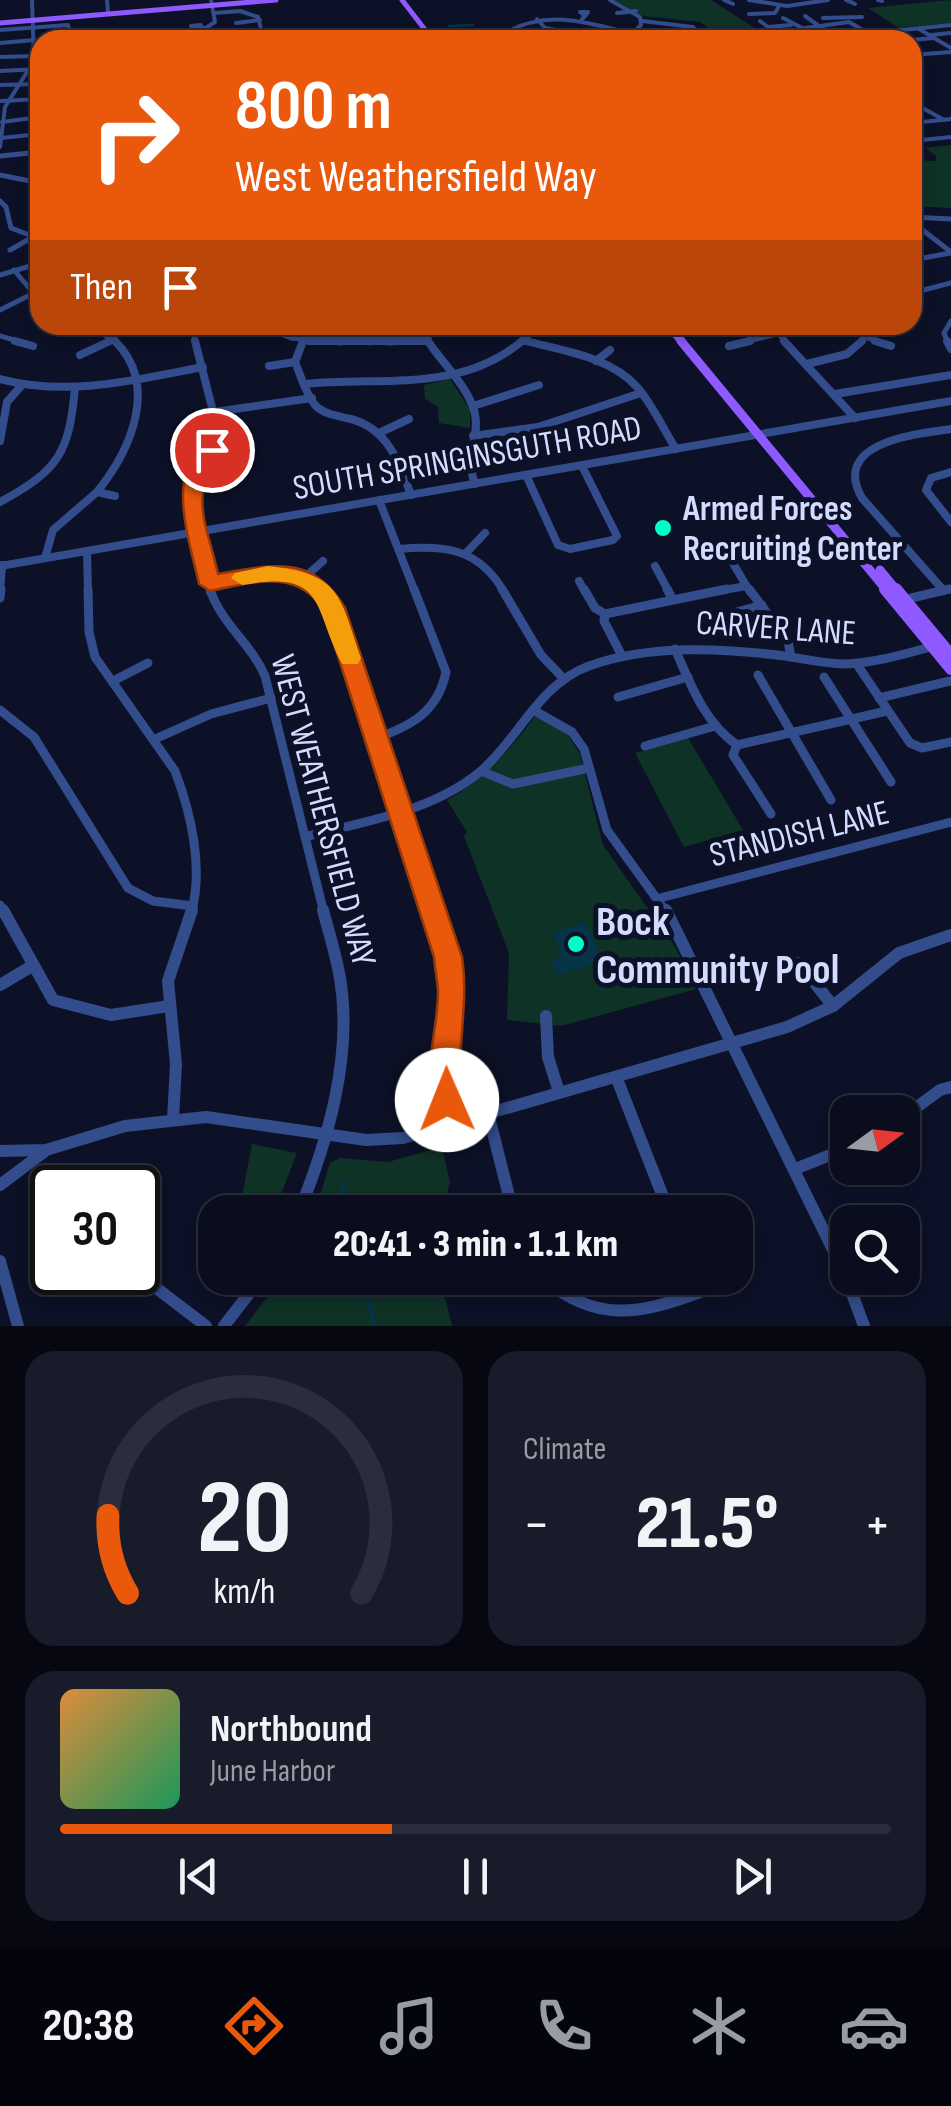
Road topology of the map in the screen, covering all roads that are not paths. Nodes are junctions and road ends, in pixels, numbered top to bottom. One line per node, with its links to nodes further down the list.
1 (32, 0): 30 (street)
2 (107, 0): 20 (street)
3 (255, 0): 15 (main road)
4 (276, 0): 15 (main road)
5 (399, 0): 47 (main road)
6 (610, 0): 28 (street)
7 (724, 0): 13 (street)
8 (749, 0): 17 (street)
9 (787, 0): 18 (street)
10 (846, 0): 14 (street)
11 (819, 2): 12 (street); 18 (street)
12 (828, 3)
13 (733, 4)
14 (855, 4)
15 (212, 5): 16 (main road); 25 (street); 42 (street)
16 (161, 6): 20 (main road); 30 (main road)
17 (780, 6): 18 (street); 21 (street)
18 (795, 6)
19 (852, 11): 27 (street)
20 (108, 12): 30 (main road)
21 (749, 14)
22 (806, 16): 34 (street)
23 (783, 18): 36 (street)
24 (823, 18): 27 (street)
25 (260, 20): 31 (street); 46 (street)
26 (537, 20): 39 (street); 48 (street); 49 (street)
27 (849, 20): 32 (street); 54 (street)
28 (642, 21): 50 (street); 51 (street)
29 (760, 21): 36 (street)
30 (31, 22): 33 (main road); 44 (street); 45 (street)
31 (246, 22)
32 (834, 23): 34 (street); 43 (street)
33 (0, 25)
34 (818, 25): 40 (street); 53 (street)
35 (951, 25): 41 (street)
36 (794, 26): 40 (street)
37 (882, 27): 54 (street)
38 (200, 28): 42 (street)
39 (545, 28)
40 (805, 28): 52 (street)
41 (918, 28): 55 (street); 56 (street)
42 (209, 29)
43 (843, 29)
44 (32, 30)
45 (69, 30)
46 (260, 30)
47 (424, 30)
48 (515, 30)
49 (620, 30)
50 (636, 30)
51 (692, 30)
52 (808, 30)
53 (825, 30)
54 (863, 30)
55 (902, 30)
56 (921, 30)
57 (922, 31): 59 (street)
58 (950, 33): 59 (street)
59 (930, 37): 60 (street); 63 (street)
60 (922, 38)
61 (30, 40): 62 (street)
62 (0, 43)
63 (951, 50): 64 (street)
64 (941, 54): 65 (street); 68 (street)
65 (922, 55)
66 (30, 56): 67 (street)
67 (0, 58)
68 (951, 60)
69 (922, 61): 70 (street)
70 (928, 64)
71 (30, 70): 72 (street)
72 (0, 71)
73 (30, 71): 74 (street)
74 (20, 84): 75 (street); 76 (street); 77 (street)
75 (30, 84)
76 (0, 85)
77 (8, 100): 78 (street); 79 (street); 82 (street)
78 (30, 100)
79 (0, 101)
80 (922, 106): 83 (street)
81 (30, 117): 82 (street)
82 (2, 118): 87 (street)
83 (947, 119): 84 (street)
84 (922, 123)
85 (30, 135): 87 (street)
86 (951, 137): 88 (street)
87 (1, 138): 89 (street)
88 (922, 140)
89 (0, 147)
90 (30, 153): 91 (street)
91 (0, 156)
92 (0, 175): 93 (street)
93 (30, 180)
94 (0, 201): 98 (street)
95 (922, 218): 96 (street)
96 (951, 219)
97 (922, 230): 101 (street)
98 (30, 236)
99 (30, 241): 100 (street)
100 (10, 250)
101 (951, 253): 102 (street)
102 (922, 258)
103 (30, 266): 104 (street)
104 (14, 270): 105 (street); 109 (street)
105 (0, 275)
106 (951, 283): 107 (street)
107 (940, 285): 108 (street); 110 (street)
108 (922, 290)
109 (30, 291)
110 (951, 294)
111 (30, 295): 112 (street)
112 (0, 310)
113 (951, 321): 134 (street)
114 (109, 335): 125 (street)
115 (194, 335): 141 (street, WEST WEATHERSFIELD WAY)
116 (286, 335): 127 (street)
117 (370, 335): 130 (street)
118 (428, 335): 129 (street)
119 (531, 335): 128 (street)
120 (679, 335): 160 (main road)
121 (775, 335): 132 (street)
122 (780, 335): 139 (street)
123 (871, 335): 126 (street)
124 (0, 336): 131 (street)
125 (115, 338): 136 (street); 145 (street)
126 (868, 338): 133 (street); 139 (street)
127 (304, 339): 130 (street); 137 (street)
128 (524, 340): 138 (street); 143 (street)
129 (428, 341): 130 (street); 143 (street)
130 (370, 344)
131 (33, 346)
132 (728, 346)
133 (891, 346)
134 (951, 349)
135 (610, 350): 138 (street)
136 (80, 355)
137 (295, 362): 140 (street); 146 (street)
138 (596, 362): 150 (street)
139 (807, 364): 151 (street)
140 (270, 366)
141 (204, 367): 145 (street); 155 (street, WEST WEATHERSFIELD WAY)
142 (951, 375): 151 (street)
143 (450, 376): 146 (street); 154 (street)
144 (0, 379): 147 (street)
145 (134, 379): 149 (street); 168 (street)
146 (305, 384): 152 (street)
147 (22, 385): 149 (street); 162 (street)
148 (539, 385): 154 (street)
149 (74, 388): 172 (street)
150 (640, 393): 161 (street); 163 (street)
151 (834, 394): 156 (street)
152 (312, 398): 155 (street); 159 (street)
153 (951, 401): 156 (street, SOUTH SPRINGINSGUTH ROAD)
154 (473, 406): 161 (street)
155 (214, 412): 174 (street, WEST WEATHERSFIELD WAY)
156 (855, 418): 160 (street, SOUTH SPRINGINSGUTH ROAD)
157 (409, 420): 159 (street)
158 (951, 430): 188 (street)
159 (380, 432): 169 (street)
160 (762, 435): 163 (street, SOUTH SPRINGINSGUTH ROAD); 191 (main road)
161 (473, 436): 167 (street)
162 (0, 441)
163 (676, 449): 164 (street, SOUTH SPRINGINSGUTH ROAD)
164 (582, 466): 166 (street, SOUTH SPRINGINSGUTH ROAD); 166 (street)
165 (951, 472): 173 (street)
166 (526, 475): 167 (street, SOUTH SPRINGINSGUTH ROAD)
167 (475, 484): 169 (street, SOUTH SPRINGINSGUTH ROAD)
168 (98, 492): 170 (street); 180 (street)
169 (411, 495): 171 (street, SOUTH SPRINGINSGUTH ROAD)
170 (115, 496)
171 (379, 500): 174 (street, SOUTH SPRINGINSGUTH ROAD); 177 (street)
172 (0, 502)
173 (951, 522)
174 (197, 532): 178 (street, SOUTH SPRINGINSGUTH ROAD); 186 (street, WEST WEATHERSFIELD WAY)
175 (485, 533): 179 (street)
176 (724, 548): 187 (street)
177 (399, 549): 179 (street); 217 (street)
178 (87, 551): 180 (street, SOUTH SPRINGINSGUTH ROAD); 207 (street)
179 (466, 552): 206 (street)
180 (45, 558): 182 (street, SOUTH SPRINGINSGUTH ROAD)
181 (323, 562): 184 (street)
182 (1, 565): 189 (street)
183 (654, 566): 190 (street)
184 (305, 578): 186 (street); 217 (street)
185 (579, 580): 193 (street)
186 (210, 584): 209 (street, WEST WEATHERSFIELD WAY)
187 (746, 586): 190 (street); 192 (street)
188 (948, 590): 191 (street)
189 (0, 598)
190 (672, 598): 193 (street)
191 (900, 601): 195 (main road)
192 (762, 605): 194 (street); 199 (street)
193 (605, 614): 198 (street)
194 (722, 616)
195 (937, 645): 197 (main road); 201 (street, CARVER LANE); 203 (main road)
196 (675, 649): 198 (street, CARVER LANE); 199 (street, CARVER LANE); 204 (street)
197 (951, 655)
198 (622, 656): 206 (street, CARVER LANE)
199 (791, 657): 201 (street, CARVER LANE)
200 (148, 663): 207 (street)
201 (856, 663): 210 (street)
202 (758, 674): 216 (street)
203 (950, 675): 210 (street)
204 (688, 677): 208 (street); 215 (street)
205 (824, 677): 214 (street)
206 (562, 678): 213 (street)
207 (114, 681): 218 (street)
208 (618, 697)
209 (270, 698): 218 (street); 229 (street, WEST WEATHERSFIELD WAY)
210 (879, 698): 212 (street)
211 (0, 710): 232 (street)
212 (887, 710): 214 (street); 219 (street)
213 (535, 711): 222 (street); 223 (street)
214 (851, 720): 216 (street); 224 (street)
215 (715, 726): 220 (street); 221 (street)
216 (790, 734): 220 (street); 225 (street)
217 (376, 738): 226 (street)
218 (155, 739): 232 (street)
219 (951, 742)
220 (737, 745): 227 (street)
221 (644, 746)
222 (590, 768): 223 (street); 230 (street)
223 (482, 771): 226 (street)
224 (891, 782)
225 (832, 800)
226 (400, 810): 229 (street); 247 (street)
227 (771, 814)
228 (951, 822): 230 (street, STANDISH LANE)
229 (305, 836): 248 (street, WEST WEATHERSFIELD WAY)
230 (660, 898): 240 (street)
231 (0, 905): 235 (street)
232 (192, 906): 237 (street)
233 (951, 935): 238 (street)
234 (799, 963): 238 (street)
235 (32, 966): 236 (street); 237 (street)
236 (0, 985)
237 (169, 1006): 246 (street)
238 (833, 1006): 240 (street)
239 (546, 1016): 243 (street)
240 (735, 1044): 241 (street); 252 (street)
241 (617, 1079): 243 (street); 256 (street)
242 (951, 1087): 244 (street)
243 (559, 1092): 245 (street)
244 (920, 1105)
245 (488, 1113): 247 (street); 255 (street)
246 (173, 1119): 248 (street); 249 (street)
247 (452, 1123): 248 (street)
248 (324, 1134): 254 (street, WEST WEATHERSFIELD WAY)
249 (46, 1150): 250 (street); 253 (street)
250 (0, 1151)
251 (830, 1155): 252 (street)
252 (795, 1169): 265 (street)
253 (0, 1185)
254 (304, 1195)
255 (510, 1195)
256 (662, 1195)
257 (0, 1261): 262 (street)
258 (160, 1291): 263 (street)
259 (248, 1295): 264 (street)
260 (563, 1295): 261 (street)
261 (692, 1295)
262 (18, 1326)
263 (206, 1326)
264 (224, 1326)
265 (864, 1326)

